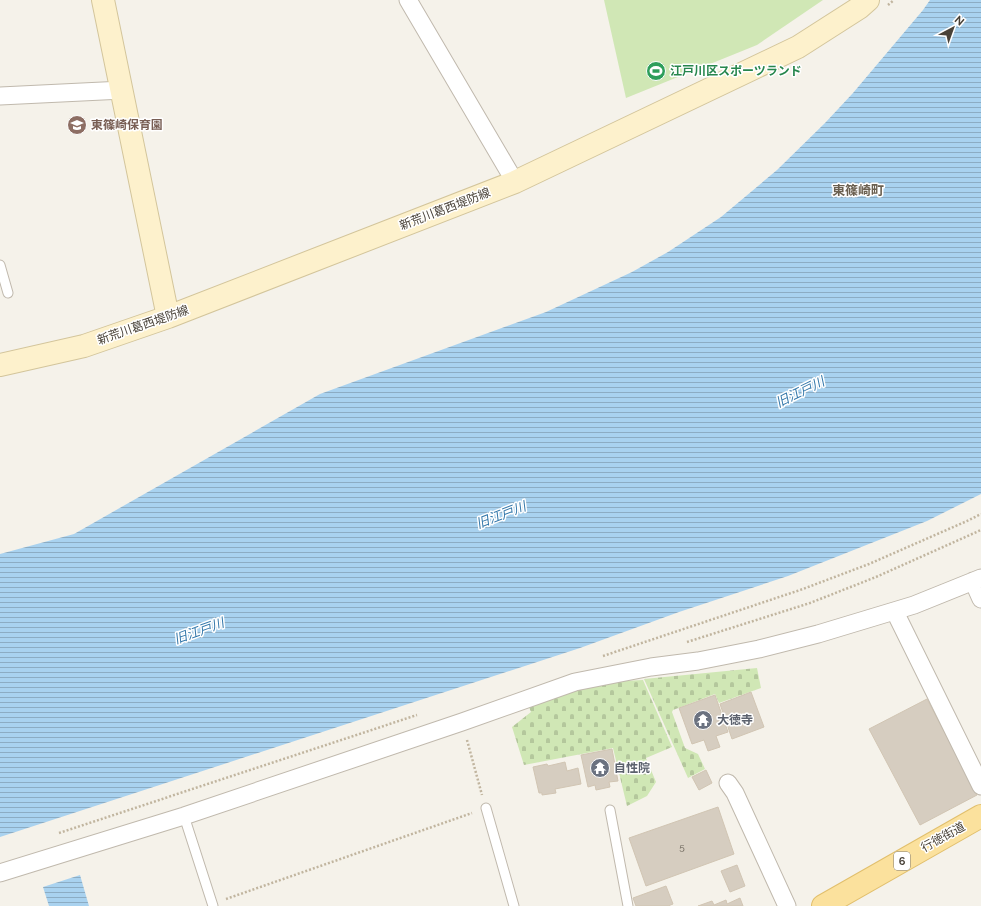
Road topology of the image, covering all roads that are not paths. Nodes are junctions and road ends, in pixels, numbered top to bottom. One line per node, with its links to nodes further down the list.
1 (103, 0): 4 (main road)
2 (408, 0): 6 (street)
3 (868, 0): 6 (main road, 新荒川葛西堤防線)
4 (123, 90): 5 (street); 9 (main road)
5 (0, 96)
6 (514, 182): 9 (main road, 新荒川葛西堤防線)
7 (0, 265): 8 (lane)
8 (8, 293)
9 (168, 318): 10 (main road, 新荒川葛西堤防線)
10 (0, 365)
11 (977, 580): 12 (street); 13 (street)
12 (981, 599)
13 (895, 612): 15 (street); 18 (street)
14 (728, 783): 24 (street)
15 (981, 786)
16 (486, 808): 22 (lane)
17 (610, 810): 23 (lane)
18 (184, 816): 20 (street); 21 (lane)
19 (981, 816): 25 (main road, 行徳街道 / 6)
20 (0, 873)
21 (213, 905)
22 (514, 906)
23 (628, 906)
24 (787, 906)
25 (823, 906)

